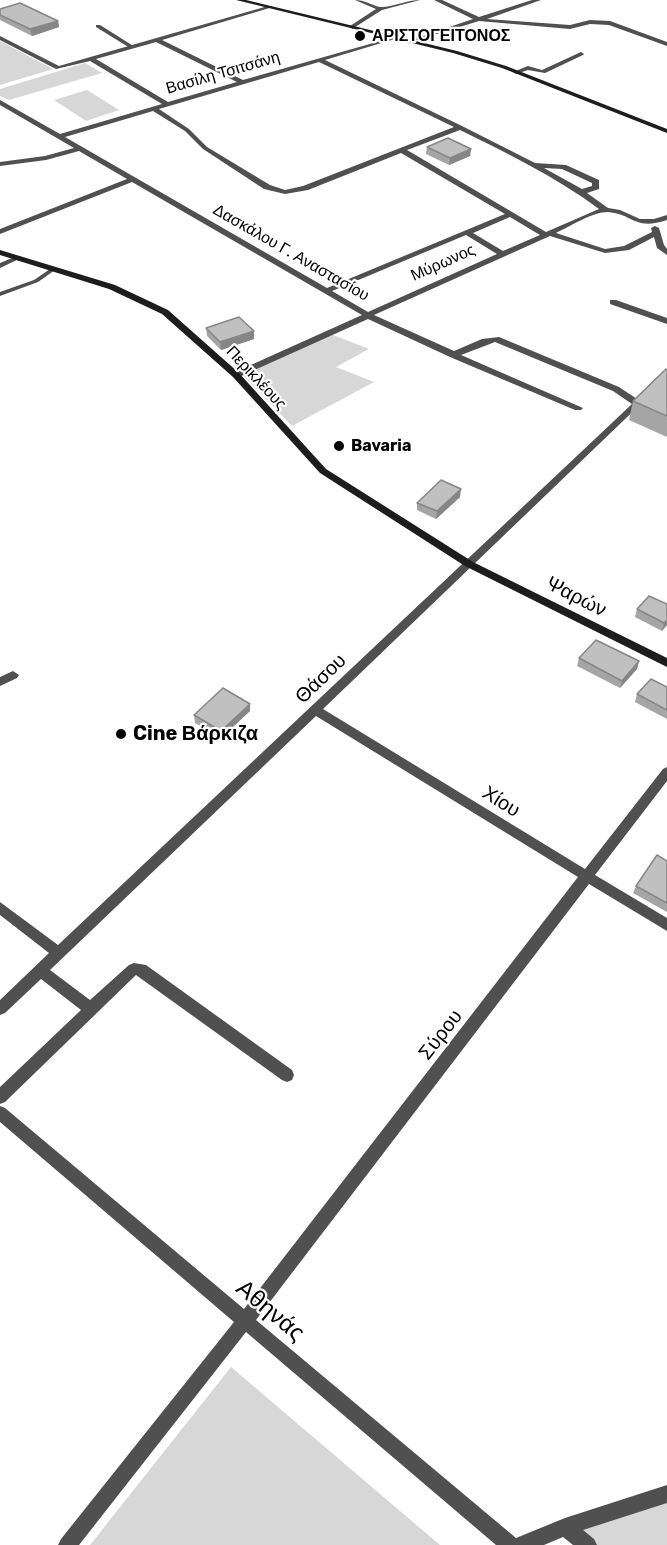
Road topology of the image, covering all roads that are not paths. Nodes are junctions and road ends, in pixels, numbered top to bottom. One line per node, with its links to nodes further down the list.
1 (239, 0): 6 (street)
2 (358, 0): 7 (street)
3 (417, 0): 7 (street)
4 (436, 0): 8 (street)
5 (538, 0): 8 (street)
6 (270, 7): 10 (street); 13 (street)
7 (380, 9): 10 (street)
8 (480, 20): 14 (street); 15 (street)
9 (98, 26): 16 (lane)
10 (352, 27): 11 (street)
11 (396, 37): 14 (street); 19 (street, Βασίλη Τσιτσάνη)
12 (0, 38): 18 (street)
13 (158, 40): 16 (street); 21 (street)
14 (413, 42): 20 (street)
15 (667, 44)
16 (132, 47): 18 (street)
17 (581, 54): 20 (lane)
18 (91, 59): 23 (street)
19 (319, 59): 21 (street, Βασίλη Τσιτσάνη); 25 (street)
20 (516, 72): 26 (street)
21 (242, 82): 23 (street, Βασίλη Τσιτσάνη)
22 (0, 102): 27 (street, Δασκάλου Γ. Αναστασίου)
23 (167, 104): 24 (street, Βασίλη Τσιτσάνη)
24 (153, 108): 27 (street, Βασίλη Τσιτσάνη); 29 (street)
25 (460, 127): 29 (street); 31 (street)
26 (667, 131)
27 (59, 136): 28 (street, Δασκάλου Γ. Αναστασίου)
28 (80, 148): 30 (street); 32 (street, Δασκάλου Γ. Αναστασίου)
29 (403, 151): 35 (street)
30 (0, 165)
31 (535, 165): 33 (street); 33 (street)
32 (132, 179): 38 (street); 48 (street, Δασκάλου Γ. Αναστασίου)
33 (581, 192): 34 (street)
34 (606, 210): 37 (street); 41 (street, Μύρωνος)
35 (511, 214): 39 (street); 41 (street)
36 (667, 217): 37 (street)
37 (653, 223): 40 (street)
38 (0, 232)
39 (466, 232): 44 (street); 48 (street)
40 (656, 233): 41 (street); 43 (street)
41 (548, 234): 44 (street, Μύρωνος)
42 (0, 252): 45 (street, Περικλέους)
43 (667, 253)
44 (502, 254): 51 (street, Μύρωνος)
45 (17, 258): 46 (lane); 47 (street, Περικλέους)
46 (0, 266)
47 (53, 270): 49 (lane); 54 (street, Περικλέους)
48 (326, 291): 51 (street, Δασκάλου Γ. Αναστασίου)
49 (0, 294)
50 (613, 302): 52 (street)
51 (367, 315): 53 (street, Δασκάλου Γ. Αναστασίου); 54 (street, Μύρωνος)
52 (667, 321)
53 (453, 355): 56 (street); 57 (street, Δασκάλου Γ. Αναστασίου)
54 (236, 375): 58 (street, Περικλέους)
55 (652, 389): 56 (street, Θάσου)
56 (637, 403): 58 (street, Θάσου)
57 (578, 408)
58 (469, 564): 59 (street, Ψαρών); 62 (street, Θάσου)
59 (667, 663)
60 (14, 675): 61 (street)
61 (0, 682)
62 (315, 710): 64 (street, Χίου); 67 (street, Θάσου)
63 (667, 772): 64 (street, Σύρου)
64 (586, 877): 66 (street, Χίου); 74 (street, Σύρου)
65 (0, 908): 67 (street)
66 (667, 925)
67 (59, 953): 68 (street, Θάσου)
68 (40, 971): 69 (street, Θάσου); 70 (street)
69 (0, 1009)
70 (91, 1009): 71 (street); 72 (street)
71 (287, 1075)
72 (0, 1097)
73 (0, 1113): 74 (street, Αθηνάς)
74 (245, 1321): 77 (street, Σύρου); 78 (street, Αθηνάς)
75 (667, 1494): 76 (street)
76 (565, 1527): 79 (street); 80 (street)
77 (67, 1545)
78 (510, 1545)
79 (522, 1545)
80 (588, 1545)

